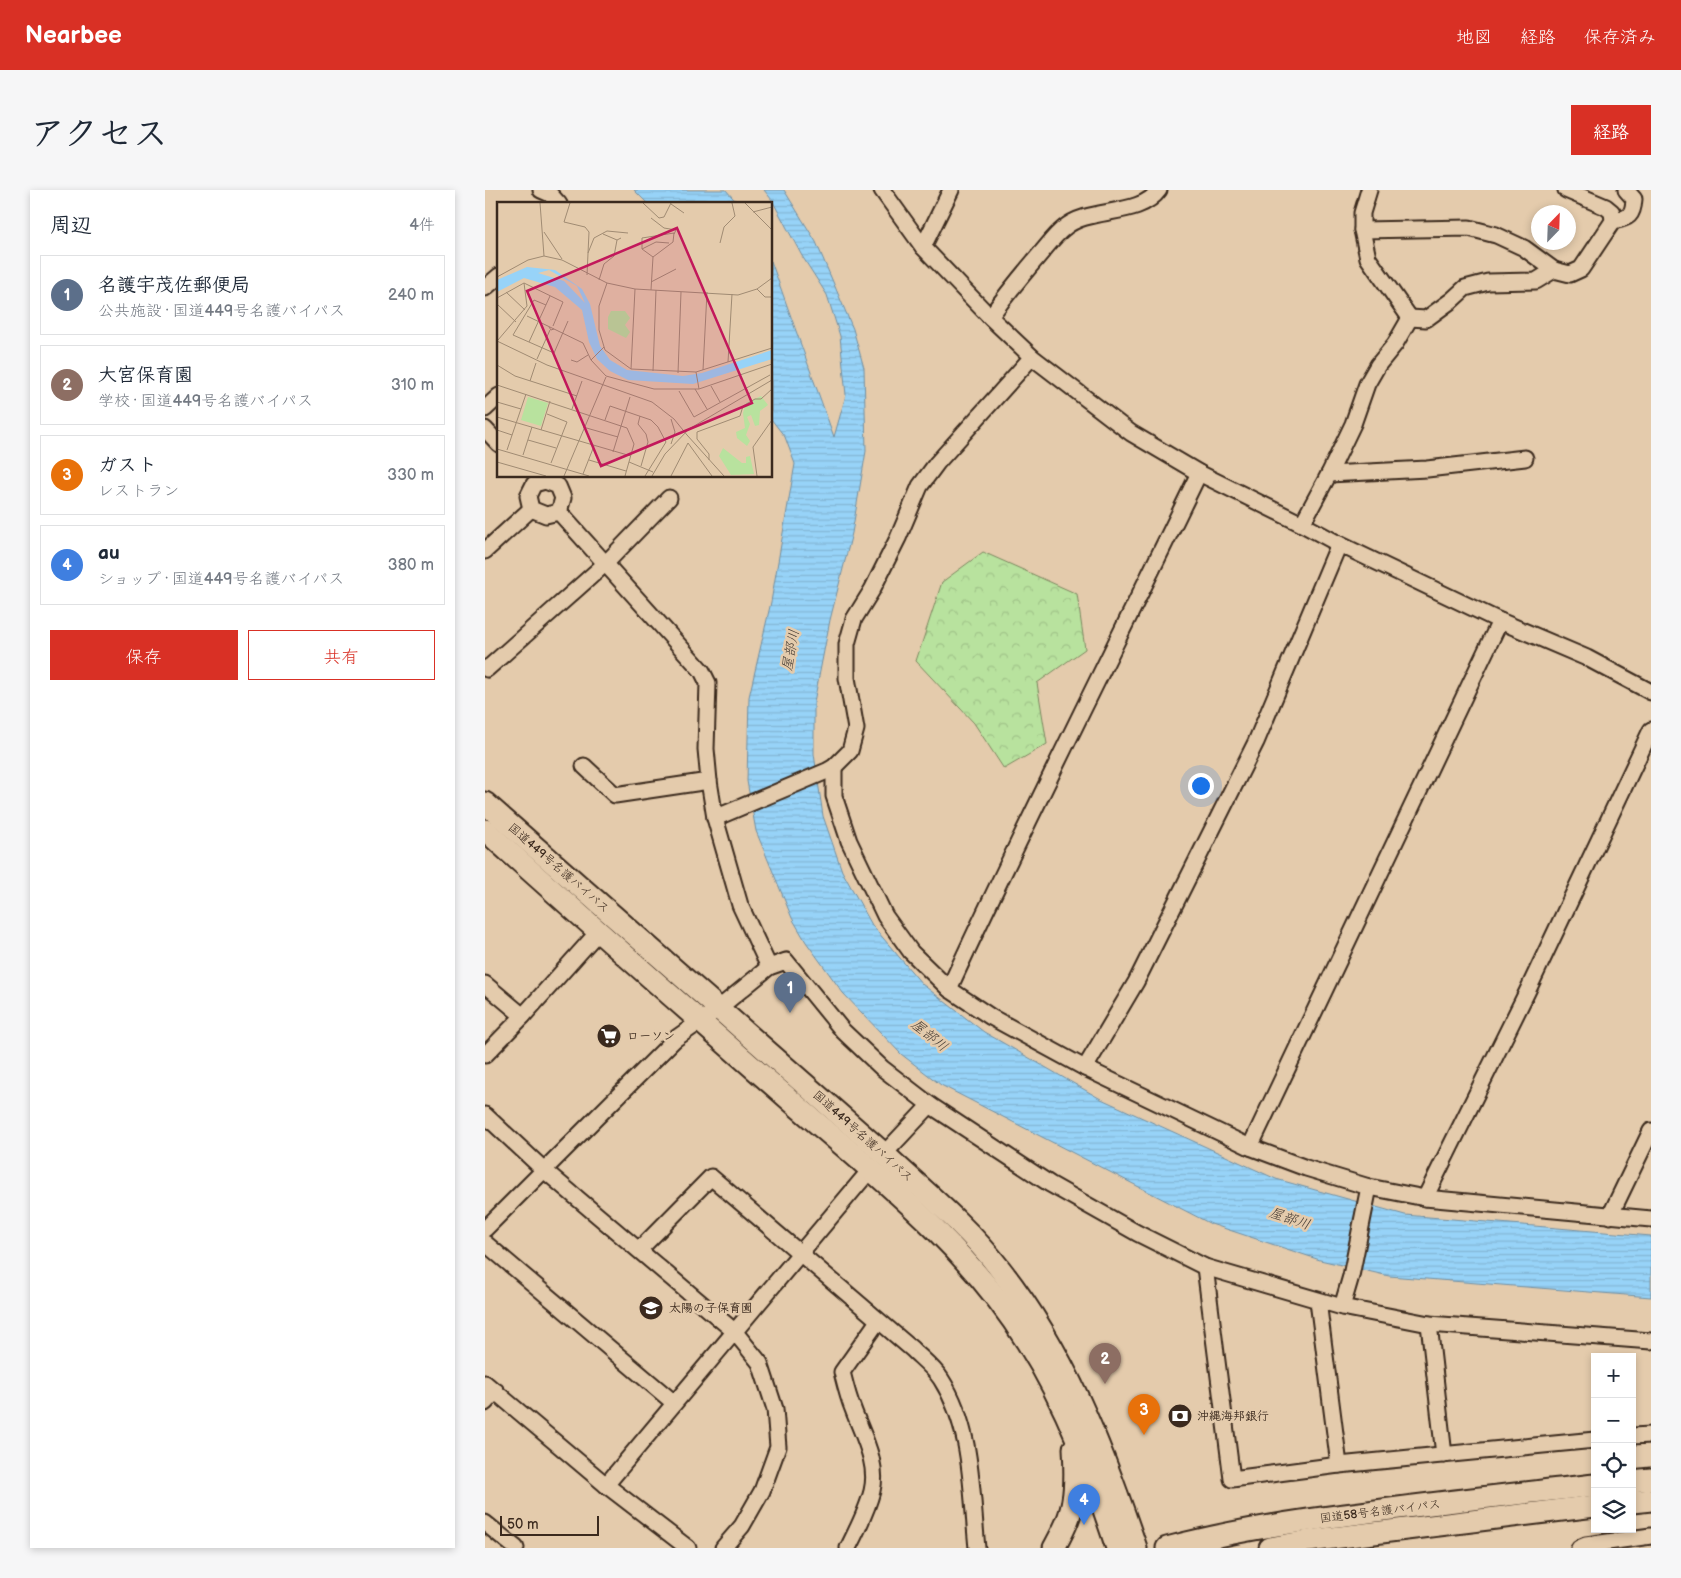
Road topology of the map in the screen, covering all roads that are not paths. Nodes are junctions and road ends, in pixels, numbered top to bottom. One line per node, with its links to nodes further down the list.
1 (541, 190): 8 (street)
2 (882, 190): 11 (street)
3 (951, 190): 11 (street)
4 (1159, 190): 15 (street)
5 (1369, 190): 10 (street)
6 (1566, 190): 9 (street)
7 (1626, 190): 9 (street)
8 (557, 202)
9 (1613, 221): 12 (street)
10 (1362, 230): 12 (street); 16 (street)
11 (923, 247): 15 (street)
12 (1554, 270): 16 (street)
13 (497, 278): 14 (street)
14 (485, 288)
15 (990, 316): 17 (street)
16 (1410, 318): 24 (street)
17 (1032, 356): 23 (street); 39 (street)
18 (497, 398): 19 (street)
19 (485, 409)
20 (485, 429): 21 (street)
21 (497, 442)
22 (1525, 458): 24 (street)
23 (1199, 473): 30 (street); 47 (street)
24 (1329, 474): 30 (street)
25 (530, 480): 26 (street); 28 (street)
26 (563, 481): 29 (street)
27 (669, 498): 33 (street)
28 (531, 509): 29 (street); 32 (street)
29 (559, 512): 33 (street)
30 (1302, 524): 31 (street)
31 (1339, 544): 34 (street); 52 (street)
32 (485, 551)
33 (606, 563): 35 (street); 40 (street)
34 (1499, 621): 36 (street); 56 (street)
35 (485, 668)
36 (1651, 692)
37 (1651, 730): 60 (street)
38 (584, 766): 40 (street)
39 (830, 769): 42 (street); 47 (street)
40 (709, 781): 42 (street)
41 (485, 803): 48 (highway, 国道449号名護バイパス)
42 (715, 818): 45 (street)
43 (485, 830): 44 (highway, 国道449号名護バイパス)
44 (598, 932): 49 (street); 50 (highway, 国道449号名護バイパス)
45 (769, 967): 48 (street); 53 (street)
46 (485, 984): 49 (street)
47 (949, 989): 52 (street)
48 (719, 1008): 50 (street); 57 (highway, 国道449号名護バイパス)
49 (523, 1016): 51 (street)
50 (699, 1022): 57 (highway, 国道449号名護バイパス); 58 (street)
51 (485, 1055)
52 (1085, 1068): 56 (street)
53 (930, 1105): 57 (street); 67 (street)
54 (485, 1115): 58 (street)
55 (1651, 1131): 61 (street)
56 (1250, 1147): 59 (street)
57 (877, 1162): 66 (street); 77 (highway, 国道449号名護バイパス); 100 (highway, 国道449号名護バイパス)
58 (544, 1170): 63 (street); 65 (street)
59 (1369, 1192): 60 (street); 69 (street)
60 (1425, 1198): 61 (street)
61 (1610, 1216): 62 (street)
62 (1651, 1219)
63 (485, 1229)
64 (485, 1242): 75 (street)
65 (639, 1250): 66 (street); 72 (street)
66 (800, 1253): 70 (street); 72 (street)
67 (1205, 1267): 68 (street); 82 (street)
68 (1318, 1301): 69 (street); 82 (street)
69 (1342, 1308): 71 (street)
70 (878, 1320): 96 (street); 97 (street)
71 (1429, 1324): 73 (street); 81 (street)
72 (734, 1330): 75 (street); 95 (street)
73 (1651, 1341)
74 (490, 1387): 76 (street); 85 (street)
75 (673, 1402): 85 (street)
76 (485, 1403)
77 (1072, 1430): 98 (highway); 99 (highway, 国道449号名護バイパス)
78 (1651, 1435): 79 (street)
79 (1636, 1436)
80 (1591, 1440): 81 (street)
81 (1444, 1455): 82 (street)
82 (1339, 1465)
83 (1651, 1479): 84 (highway)
84 (1636, 1481)
85 (606, 1485): 94 (street)
86 (1591, 1485): 101 (highway, 国道58号名護バイパス)
87 (1651, 1500): 88 (highway)
88 (1636, 1502)
89 (1591, 1507): 92 (highway, 国道58号名護バイパス)
90 (485, 1523): 93 (street)
91 (1651, 1536): 103 (street)
92 (1308, 1545): 102 (highway, 国道58号名護バイパス)
93 (516, 1548)
94 (688, 1548)
95 (723, 1548)
96 (848, 1548)
97 (977, 1548)
98 (1053, 1548)
99 (1117, 1548)
100 (1136, 1548)
101 (1167, 1548)
102 (1270, 1548)
103 (1579, 1548)

